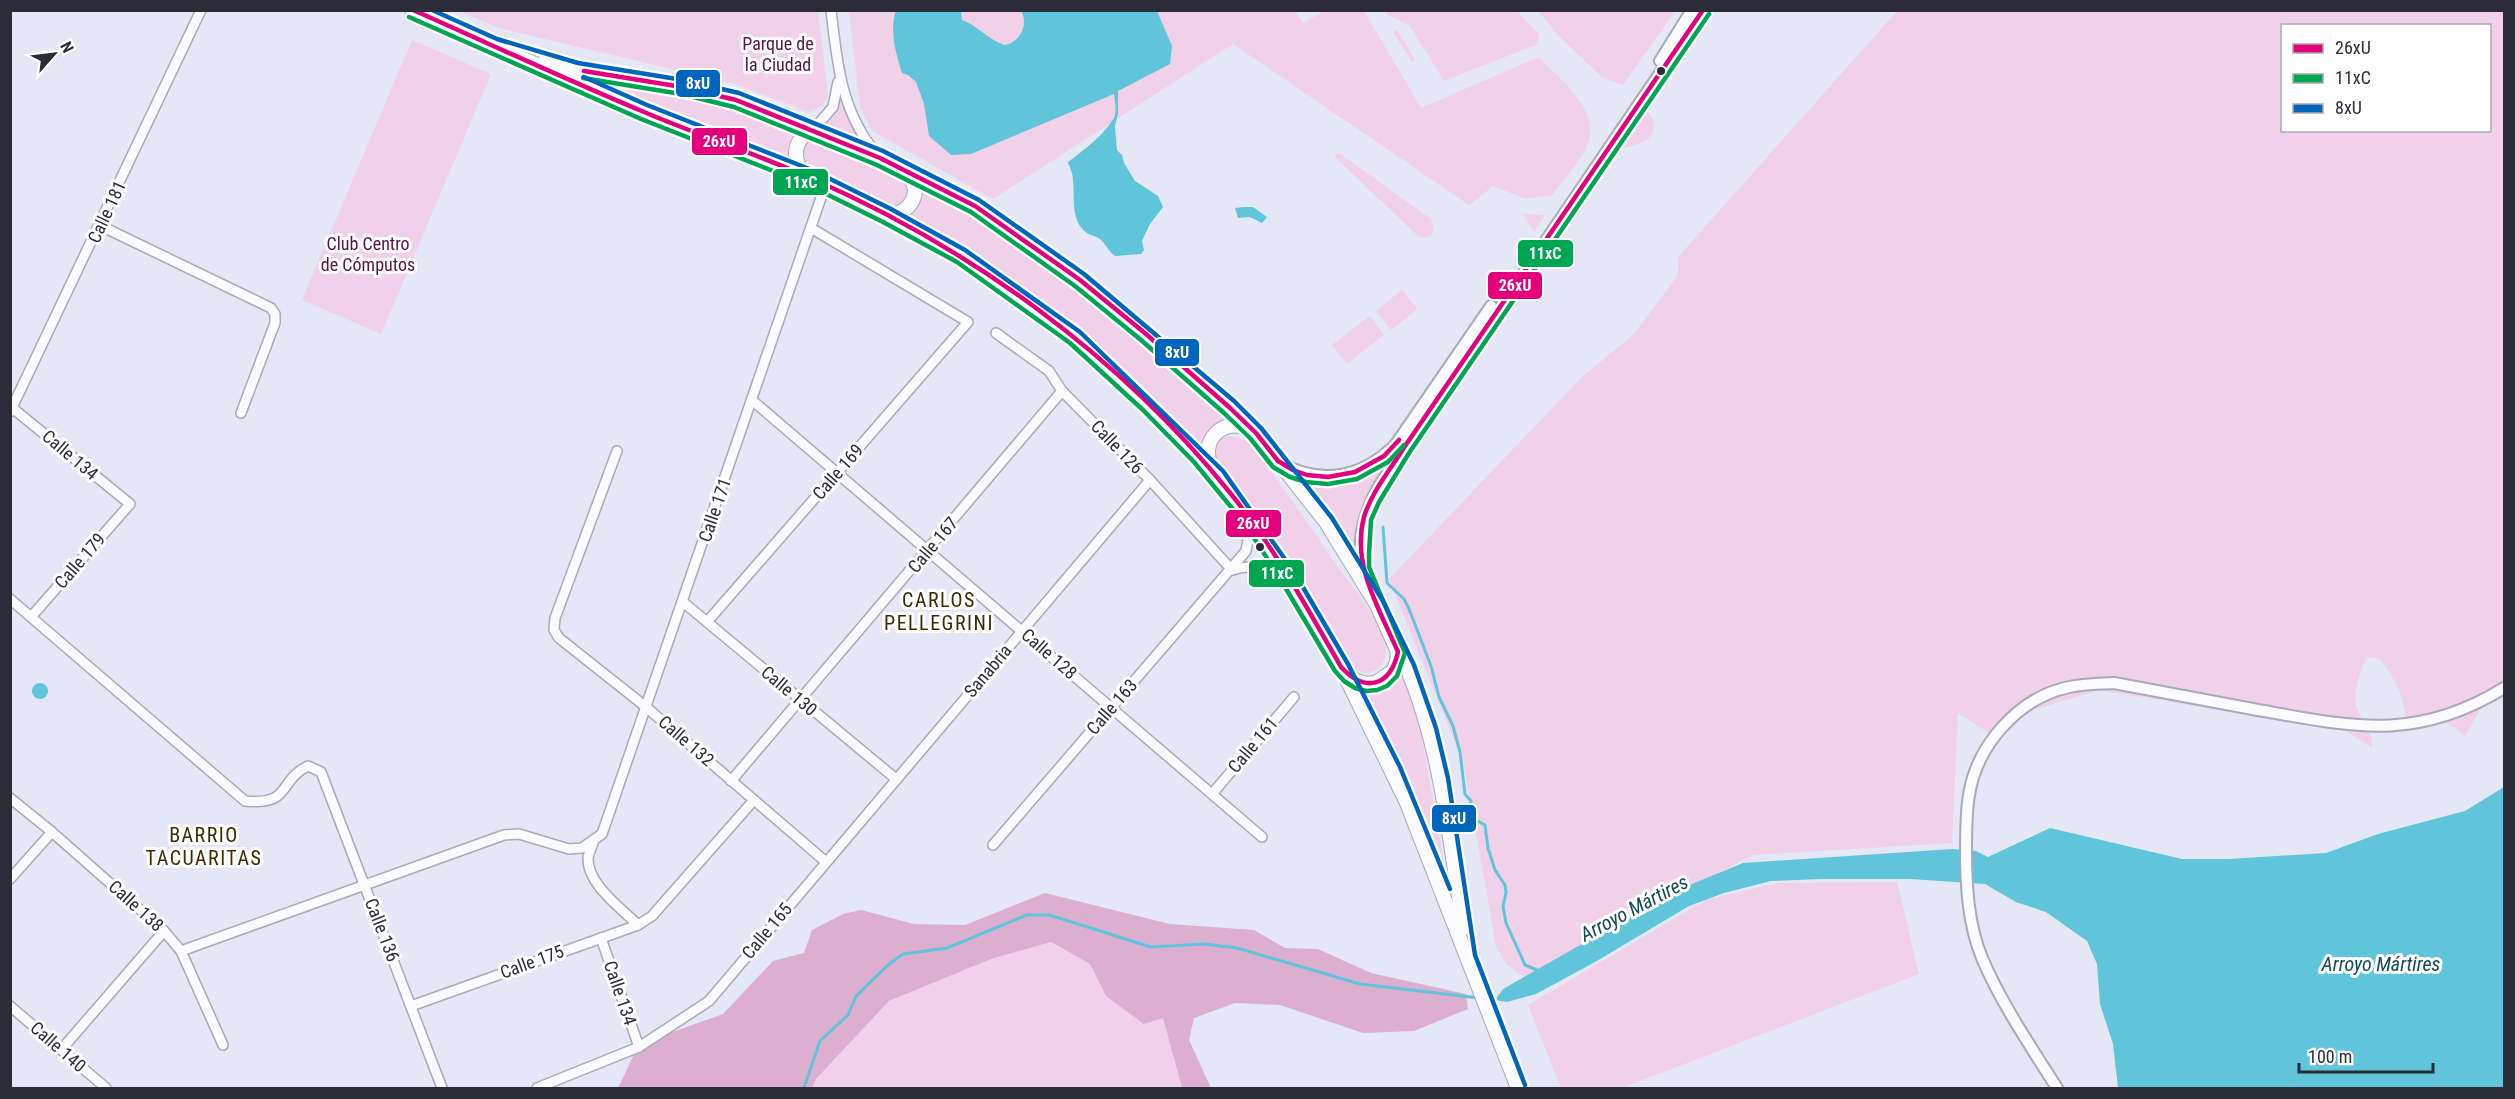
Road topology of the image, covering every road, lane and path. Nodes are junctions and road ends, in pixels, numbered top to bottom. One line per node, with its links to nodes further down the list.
1 (201, 10): 14 (street, Calle 181)
2 (412, 10): 6 (highway)
3 (831, 10): 7 (street)
4 (1692, 10): 23 (main road)
5 (1703, 10): 34 (main road)
6 (494, 46): 8 (highway); 11 (highway)
7 (839, 76): 8 (street); 9 (street)
8 (813, 130): 9 (highway); 11 (highway)
9 (880, 158): 10 (highway)
10 (903, 171): 13 (highway); 21 (highway)
11 (809, 177): 12 (highway)
12 (825, 186): 13 (highway); 15 (street, Calle 171)
13 (886, 215): 25 (highway)
14 (101, 226): 19 (street, Calle 181); 20 (street)
15 (811, 228): 18 (street, Calle 171); 24 (street, Calle 169)
16 (996, 333): 17 (street, Calle 126)
17 (1062, 391): 26 (street, Calle 126); 29 (street, Calle 167)
18 (753, 401): 24 (street, Calle 128); 33 (street, Calle 171)
19 (12, 409): 27 (street, Calle 134)
20 (241, 413)
21 (1256, 433): 23 (highway); 25 (highway)
22 (617, 451): 43 (street, Calle 132)
23 (1278, 461): 34 (highway)
24 (837, 473): 29 (street, Calle 128); 36 (street, Calle 169)
25 (1217, 476): 28 (highway)
26 (1150, 480): 30 (street, Calle 126); 37 (street, Sanabria)
27 (130, 504): 35 (street, Calle 179)
28 (1241, 508): 30 (street, Calle 163); 31 (highway)
29 (928, 551): 37 (street, Calle 128); 42 (street, Calle 167)
30 (1232, 570): 31 (street); 44 (street, Calle 163)
31 (1288, 576): 39 (highway)
32 (10, 599): 35 (street)
33 (683, 602): 36 (street, Calle 130); 43 (street, Calle 171)
34 (1377, 605): 38 (highway)
35 (31, 617): 56 (street, Calle 136)
36 (707, 622): 42 (street, Calle 130)
37 (1022, 631): 44 (street, Calle 128); 45 (street, Sanabria)
38 (1394, 640): 39 (highway); 61 (highway)
39 (1341, 667): 61 (highway)
40 (2505, 688): 71 (main road)
41 (1294, 697): 47 (street, Calle 161)
42 (801, 700): 45 (street, Calle 130); 46 (street, Calle 167)
43 (646, 707): 46 (street, Calle 132); 51 (street, Calle 171)
44 (1112, 708): 47 (street, Calle 128); 53 (street, Calle 163)
45 (896, 779): 54 (street, Sanabria)
46 (731, 781): 49 (street, Calle 132)
47 (1212, 794): 52 (street, Calle 128)
48 (10, 798): 50 (street, Calle 138)
49 (754, 800): 54 (street, Calle 132); 57 (street, Calle 175)
50 (52, 832): 55 (street); 58 (street, Calle 138)
51 (598, 837): 56 (street); 57 (street)
52 (1262, 837)
53 (993, 845)
54 (826, 862): 65 (street, Calle 165)
55 (10, 879)
56 (364, 884): 60 (street); 63 (street, Calle 136)
57 (638, 925): 59 (street, Calle 175)
58 (164, 931): 60 (street, Calle 138); 66 (street)
59 (601, 938): 63 (street, Calle 175); 65 (street, Calle 134)
60 (181, 951): 64 (street, Calle 138)
61 (1468, 957): 70 (highway)
62 (10, 1006): 66 (street, Calle 140)
63 (411, 1006): 68 (street, Calle 136)
64 (223, 1045)
65 (639, 1047): 69 (street, Calle 165)
66 (61, 1050): 67 (street, Calle 140)
67 (106, 1089)
68 (442, 1089)
69 (537, 1089)
70 (1518, 1089)
71 (2057, 1089)

